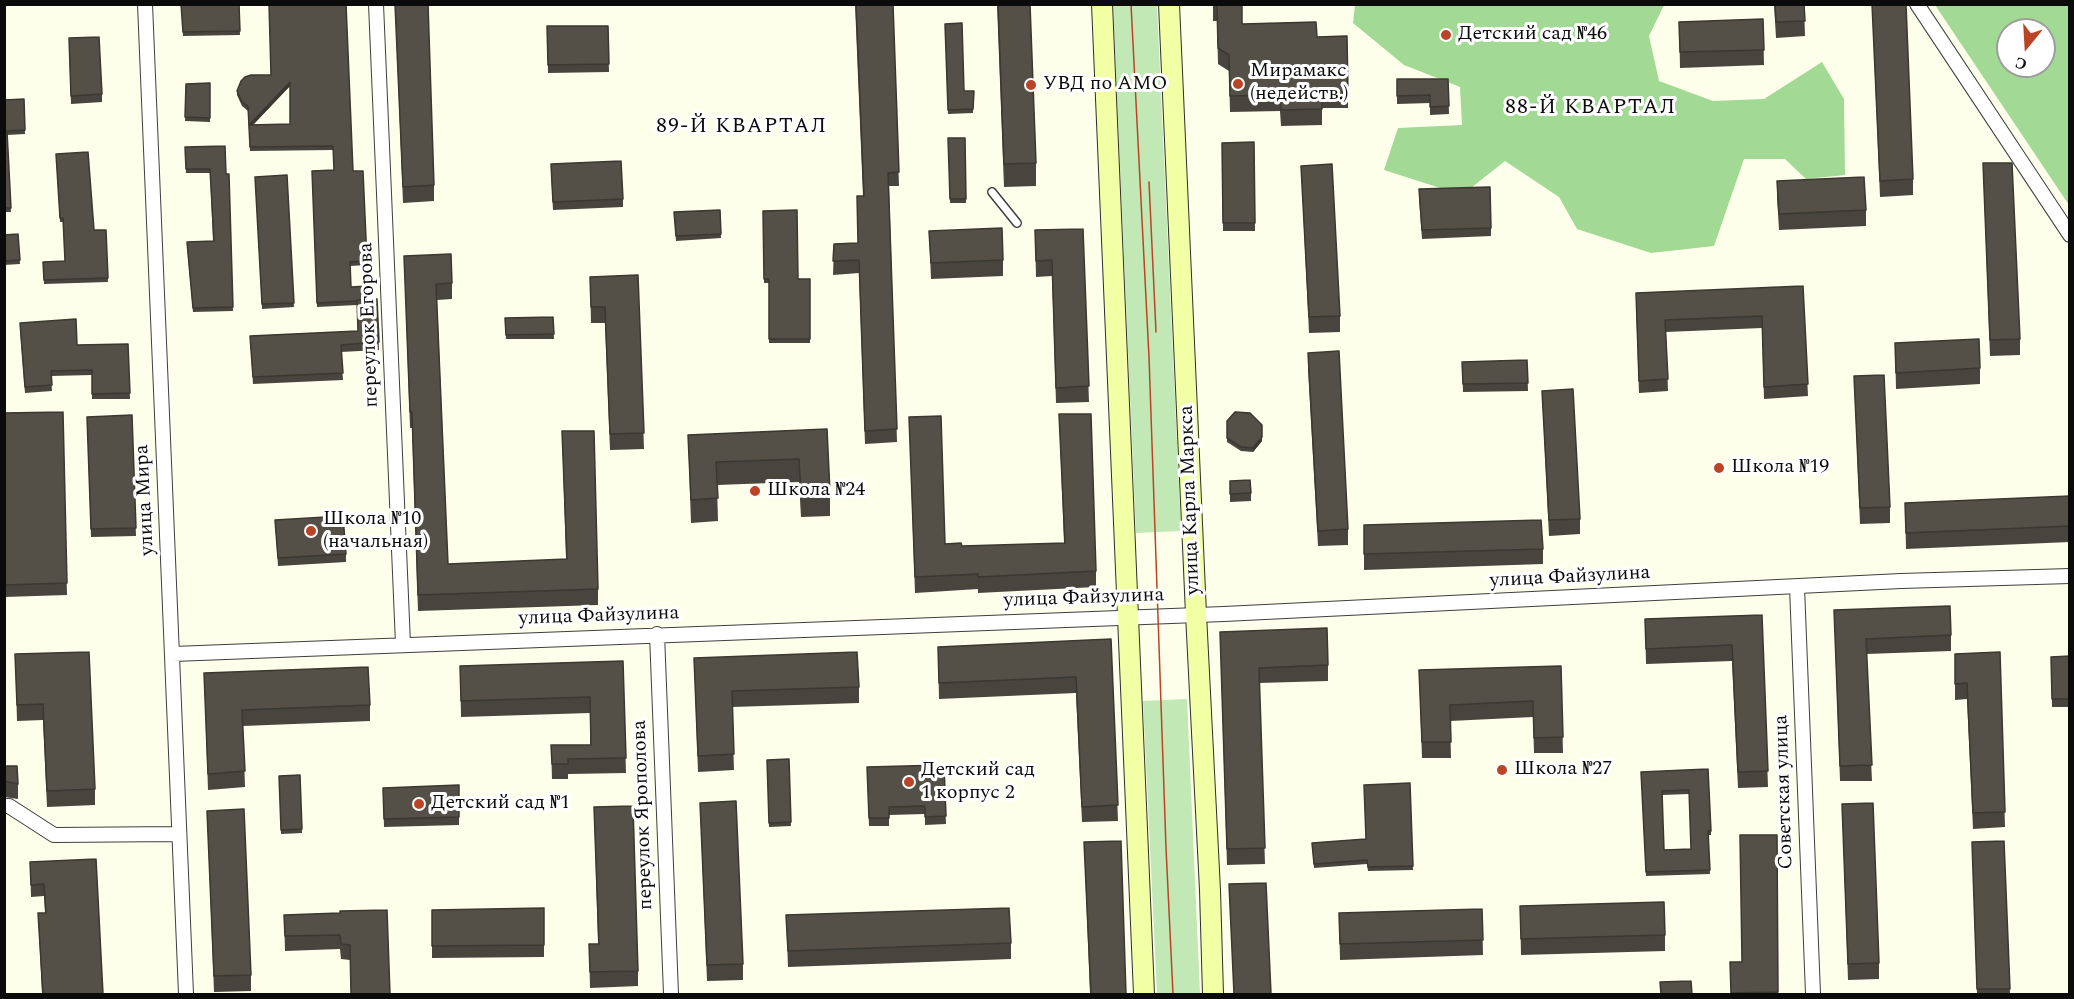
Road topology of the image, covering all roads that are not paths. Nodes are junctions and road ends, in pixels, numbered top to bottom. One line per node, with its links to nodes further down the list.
1 (146, 4): 15 (street, улица Мира)
2 (376, 4): 14 (street, переулок Егорова)
3 (1102, 4): 12 (main road)
4 (1169, 4): 11 (main road, улица Карла Маркса)
5 (1917, 4): 8 (street)
6 (992, 192): 7 (lane)
7 (1017, 223)
8 (2070, 235)
9 (2070, 576): 10 (street, улица Файзулина)
10 (1797, 587): 11 (street, улица Файзулина); 22 (street, Советская улица)
11 (1196, 615): 12 (street, улица Файзулина); 21 (main road, улица Карла Маркса)
12 (1127, 616): 13 (street, улица Файзулина); 20 (main road)
13 (657, 634): 14 (street, улица Файзулина); 19 (street, переулок Ярополова)
14 (403, 644): 15 (street, улица Файзулина)
15 (173, 654): 17 (street, улица Мира)
16 (4, 806): 17 (street)
17 (178, 834): 18 (street, улица Мира)
18 (186, 994)
19 (671, 994)
20 (1144, 994)
21 (1213, 994)
22 (1813, 994)

